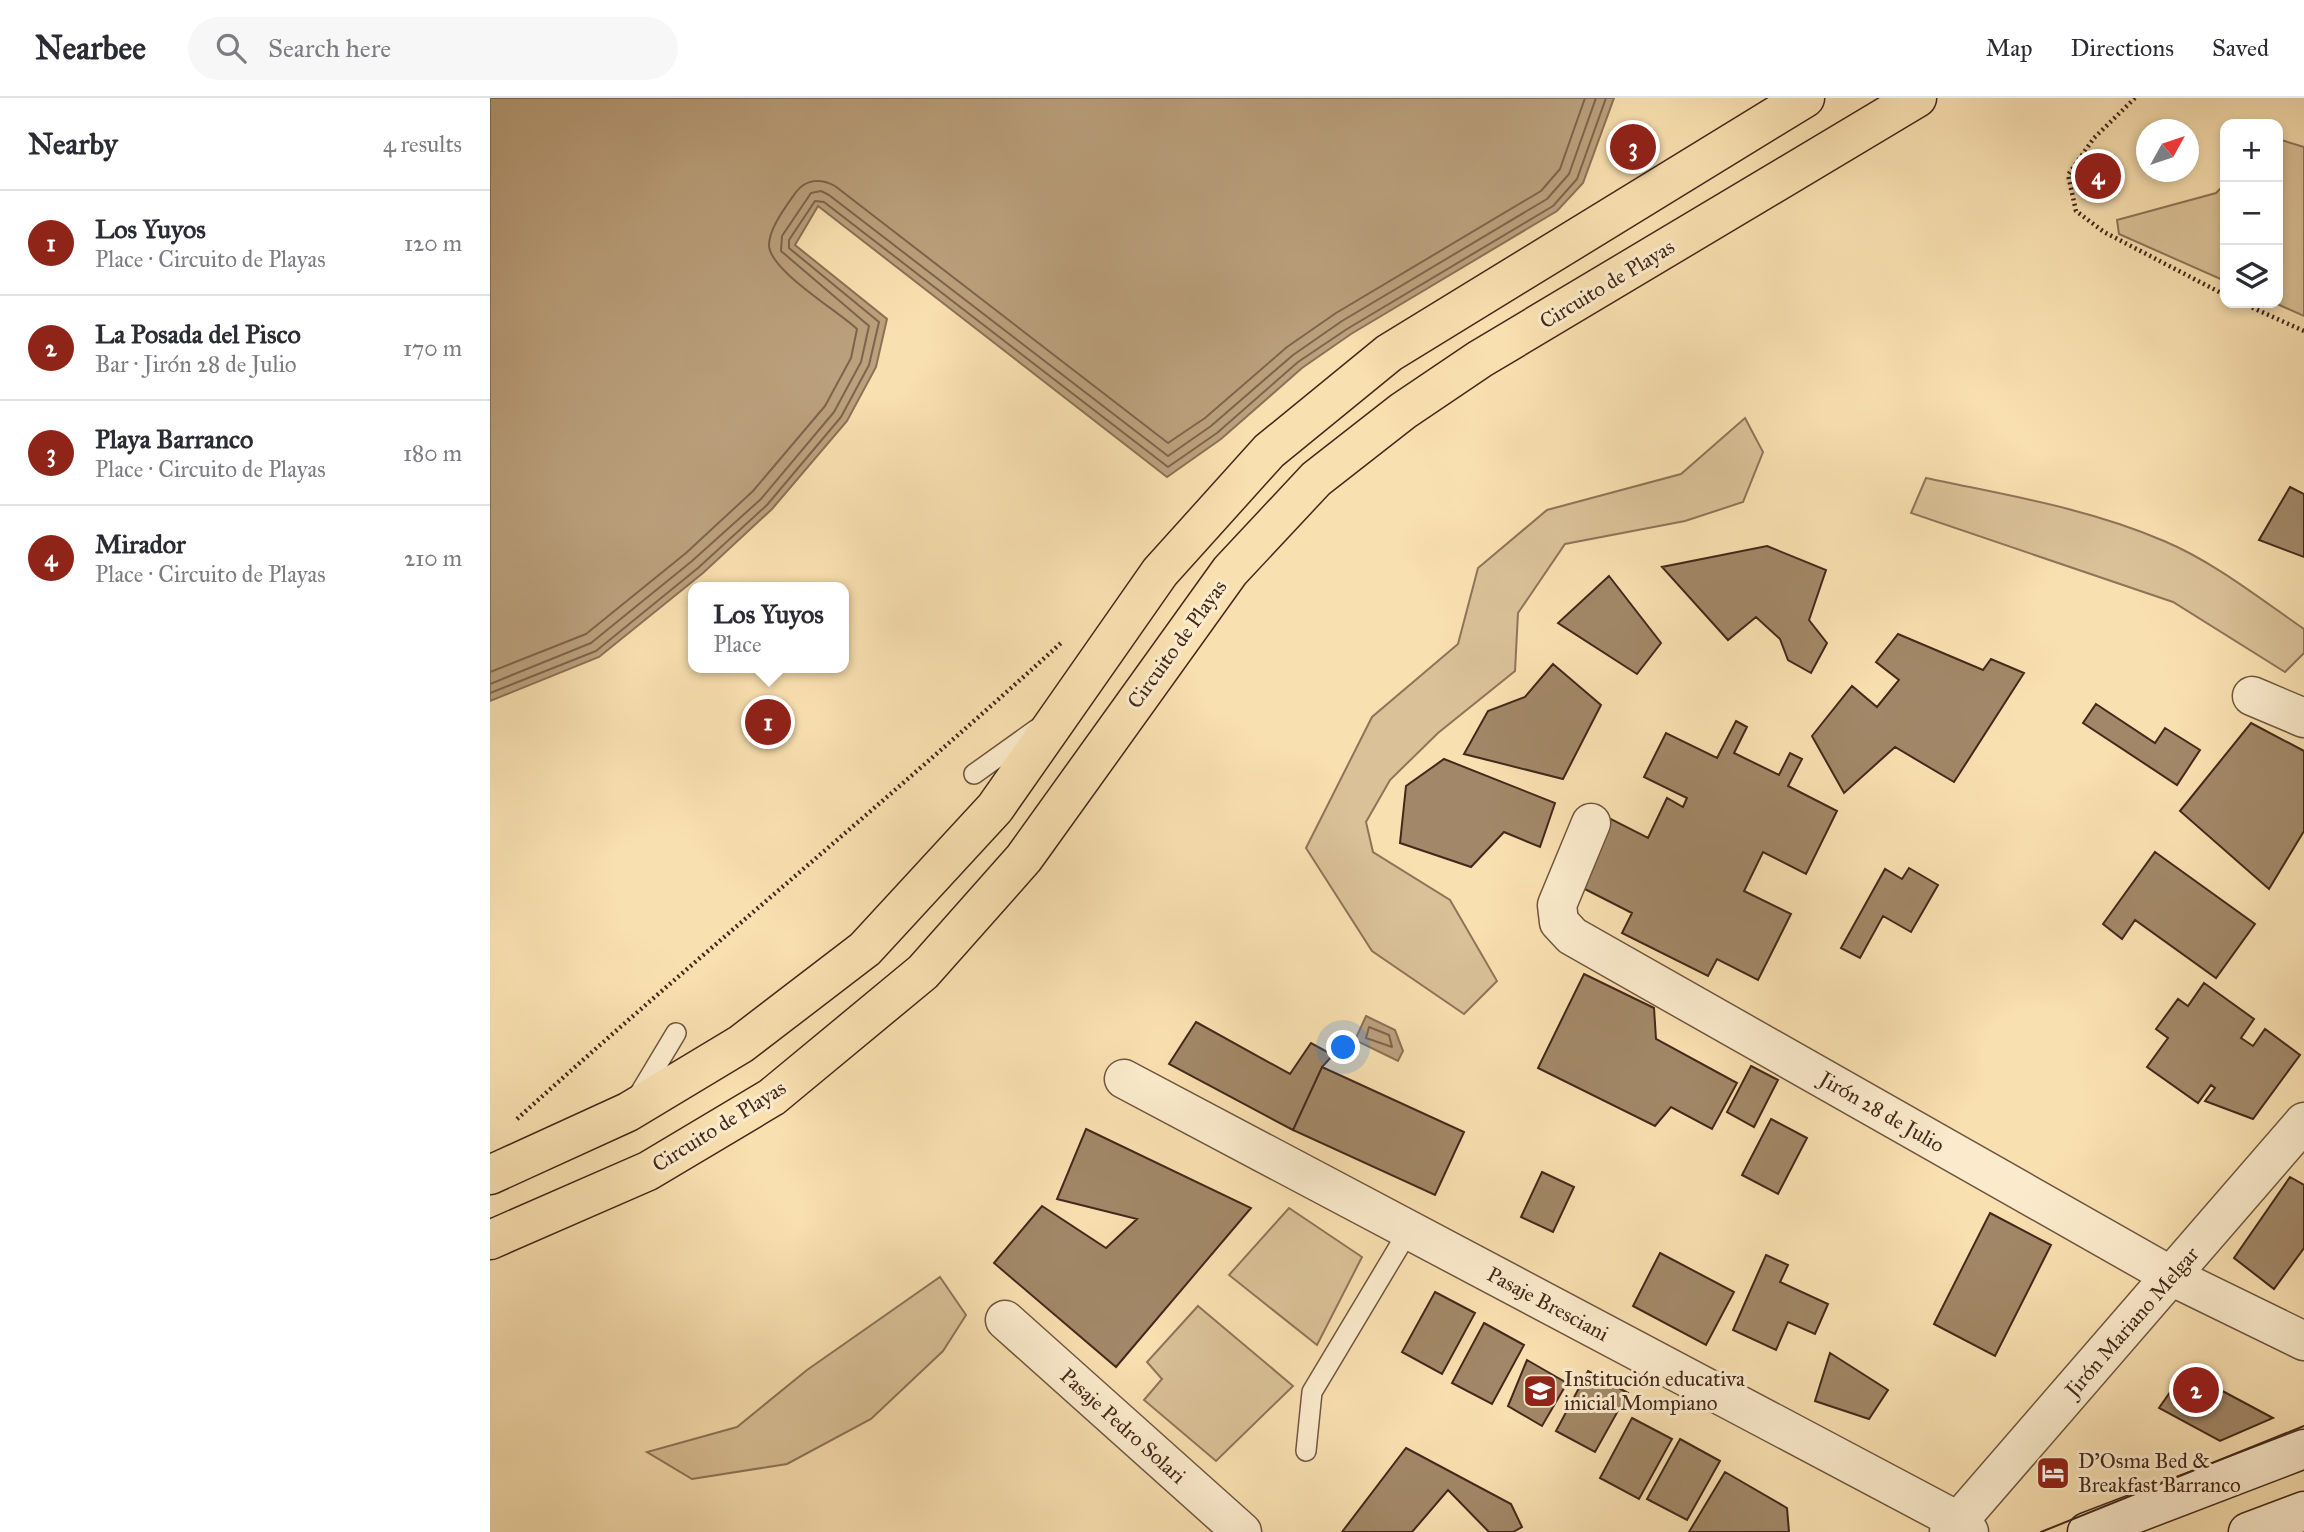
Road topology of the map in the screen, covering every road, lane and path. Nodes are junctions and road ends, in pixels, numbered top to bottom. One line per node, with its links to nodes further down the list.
1 (1805, 98): 9 (highway)
2 (1917, 98): 19 (highway, Circuito de Playas)
3 (2136, 98): 4 (path)
4 (2220, 292)
5 (2253, 308): 6 (path)
6 (2304, 331)
7 (2252, 696): 8 (lane); 10 (street)
8 (2304, 698)
9 (1066, 708): 11 (lane); 15 (highway)
10 (2304, 718)
11 (974, 774)
12 (1591, 823): 20 (street, Jirón 28 de Julio)
13 (676, 1033): 15 (lane)
14 (1124, 1079): 18 (street, Pasaje Bresciani)
15 (628, 1112): 17 (highway)
16 (2304, 1122): 20 (street, Jirón Mariano Melgar)
17 (490, 1175)
18 (1409, 1230): 24 (lane); 26 (street, Pasaje Bresciani)
19 (490, 1240)
20 (2173, 1277): 22 (street, Jirón 28 de Julio); 26 (street, Jirón Mariano Melgar)
21 (1004, 1320): 27 (street, Pasaje Pedro Solari)
22 (2304, 1341)
23 (2304, 1449): 28 (street)
24 (1306, 1451)
25 (2304, 1511): 29 (street)
26 (1959, 1528)
27 (1242, 1532)
28 (2087, 1532)
29 (2248, 1532)

